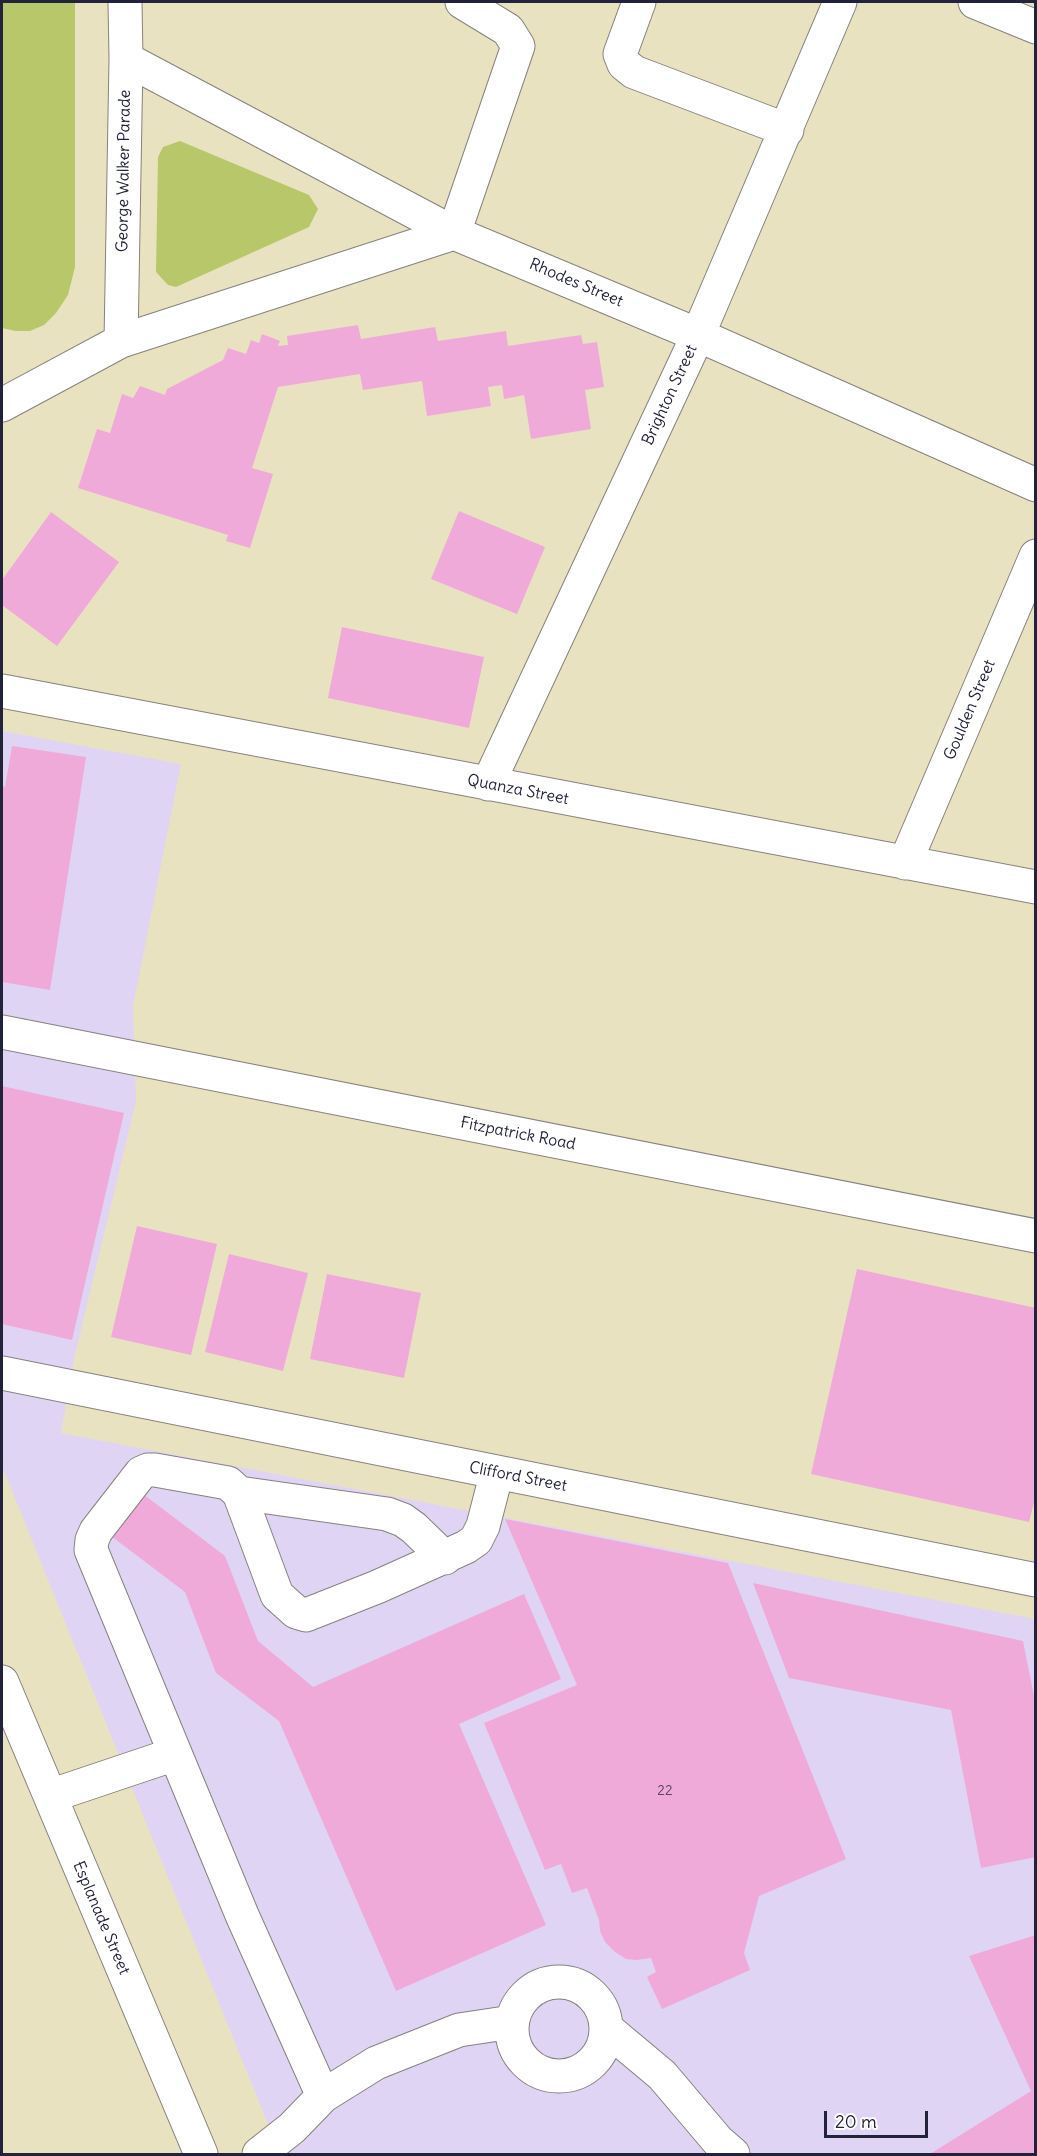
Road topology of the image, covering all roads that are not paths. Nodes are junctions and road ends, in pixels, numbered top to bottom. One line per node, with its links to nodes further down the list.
1 (125, 2): 7 (street, George Walker Parade)
2 (462, 2): 9 (street)
3 (639, 2): 8 (street)
4 (840, 2): 8 (street, Brighton Street)
5 (975, 2): 6 (street)
6 (1035, 27)
7 (126, 59): 9 (street, Rhodes Street); 11 (street, George Walker Parade)
8 (787, 130): 10 (street, Brighton Street)
9 (454, 233): 10 (street, Rhodes Street); 11 (street)
10 (698, 334): 13 (street, Rhodes Street); 16 (street, Brighton Street)
11 (121, 341): 12 (street)
12 (2, 405)
13 (1035, 485)
14 (1035, 556): 17 (street, Goulden Street)
15 (2, 691): 16 (street, Quanza Street)
16 (488, 784): 17 (street, Quanza Street)
17 (905, 863): 18 (street, Quanza Street)
18 (1035, 887)
19 (2, 1032): 20 (street, Fitzpatrick Road)
20 (1035, 1236)
21 (2, 1373): 22 (street, Clifford Street)
22 (497, 1472): 24 (street); 25 (street, Clifford Street)
23 (239, 1493): 24 (street); 24 (street); 27 (street)
24 (445, 1558)
25 (1035, 1580)
26 (2, 1682): 28 (street, Esplanade Street)
27 (175, 1754): 28 (street); 31 (street)
28 (50, 1796): 32 (street, Esplanade Street)
29 (512, 2022): 30 (street); 30 (street); 31 (street)
30 (607, 2029): 34 (street)
31 (323, 2096): 33 (street)
32 (201, 2154)
33 (259, 2154)
34 (733, 2154)

